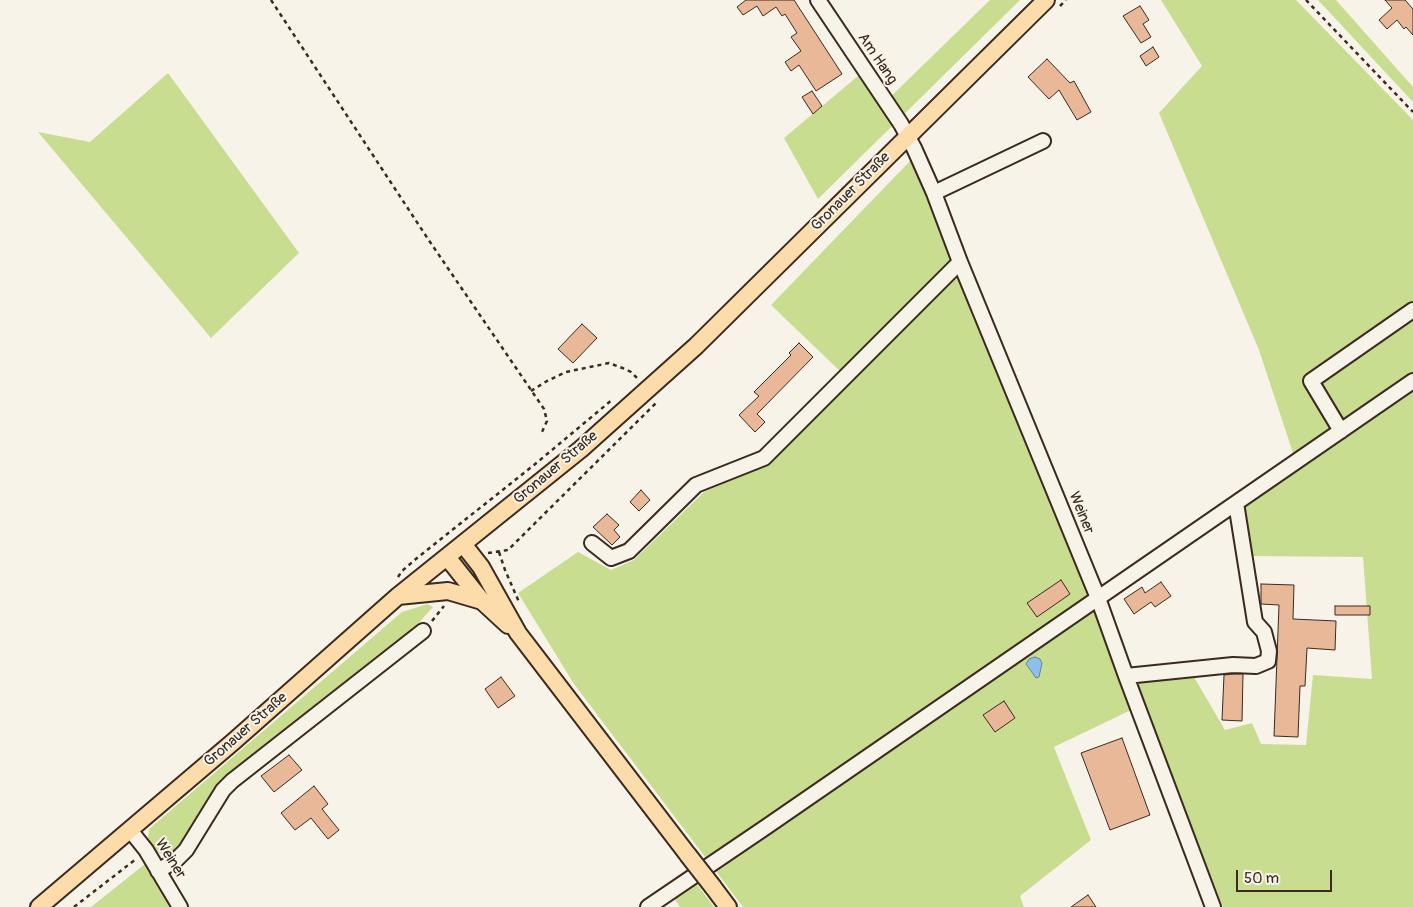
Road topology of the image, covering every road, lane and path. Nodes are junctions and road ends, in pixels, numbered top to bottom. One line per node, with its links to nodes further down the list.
1 (271, 0): 13 (path)
2 (818, 0): 6 (street, Am Hang)
3 (1046, 0): 6 (main road, Gronauer Straße)
4 (1306, 0): 5 (path)
5 (1413, 112)
6 (908, 136): 8 (street, Weiner); 12 (main road, Gronauer Straße)
7 (1044, 140): 8 (street)
8 (934, 194): 9 (street, Weiner)
9 (960, 262): 18 (street); 22 (street, Weiner)
10 (1413, 310): 15 (street)
11 (1413, 382): 15 (street)
12 (647, 389): 13 (path); 19 (main road, Gronauer Straße)
13 (532, 391): 16 (path)
14 (615, 397): 21 (path)
15 (1341, 431): 17 (street)
16 (542, 432)
17 (1236, 503): 22 (street); 26 (street)
18 (592, 543)
19 (463, 544): 20 (main road, Gronauer Straße); 25 (main road)
20 (447, 556): 21 (main road, Gronauer Straße); 23 (main road)
21 (398, 596): 23 (main road); 27 (main road, Gronauer Straße)
22 (1098, 598): 26 (street, Weiner); 33 (street)
23 (482, 601): 25 (main road)
24 (423, 631): 29 (street)
25 (518, 633): 34 (main road, bridge)
26 (1126, 676): 35 (street, Weiner)
27 (130, 830): 28 (street, Weiner); 30 (main road, Gronauer Straße)
28 (146, 850): 29 (street, Weiner); 31 (path)
29 (158, 871): 32 (street, Weiner)
30 (39, 907)
31 (74, 907)
32 (180, 907)
33 (648, 907)
34 (728, 907)
35 (1214, 907)

